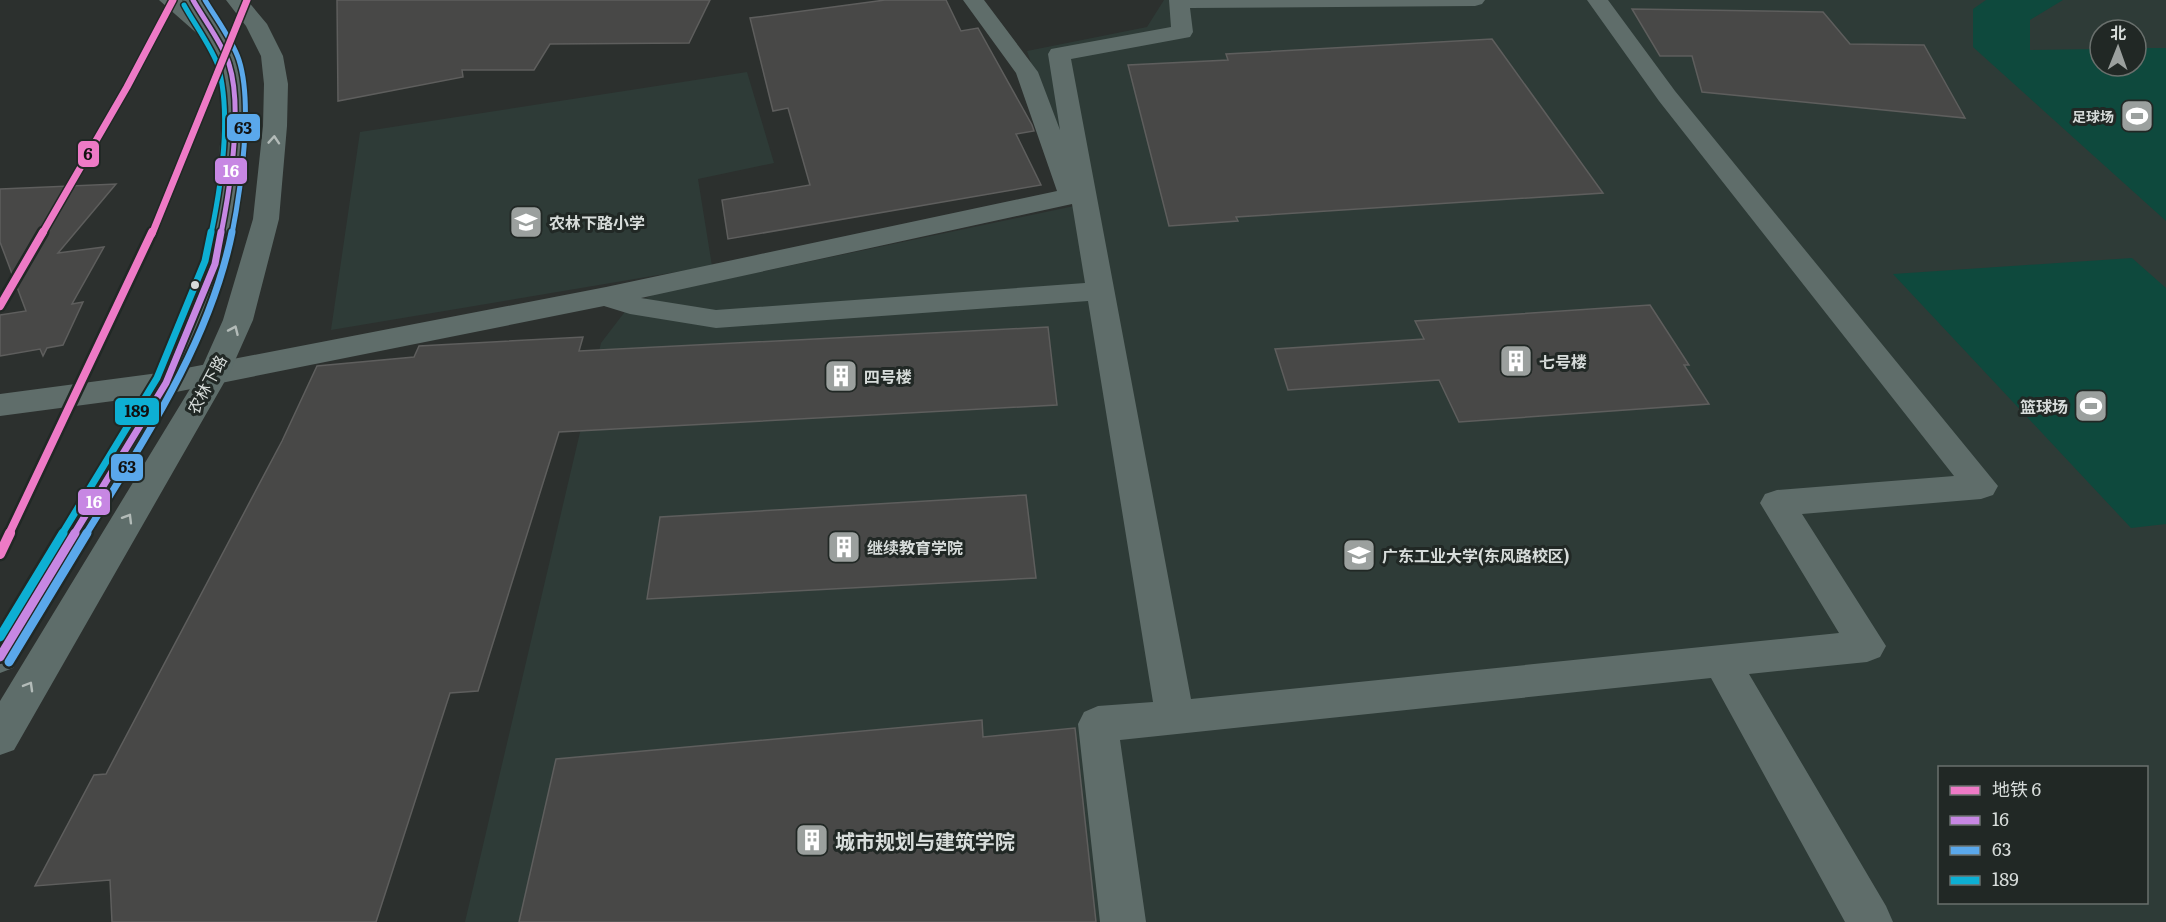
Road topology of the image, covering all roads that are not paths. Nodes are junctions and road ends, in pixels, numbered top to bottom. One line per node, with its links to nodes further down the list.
1 (169, 0): 8 (street)
2 (193, 0): 8 (main road)
3 (236, 0): 11 (main road, 农林下路, one-way to 3)
4 (973, 0): 10 (street)
5 (1475, 0): 7 (street)
6 (1597, 0): 15 (street)
7 (1179, 1): 9 (street)
8 (217, 39): 12 (main road)
9 (1100, 291): 10 (street); 16 (street)
10 (606, 296): 11 (street)
11 (214, 374): 12 (street); 17 (main road, 农林下路, one-way to 11)
12 (166, 384): 13 (street); 14 (main road)
13 (0, 405)
14 (0, 657)
15 (1721, 661): 16 (street); 19 (street)
16 (1175, 718): 18 (street)
17 (0, 737)
18 (1123, 922)
19 (1870, 922)

